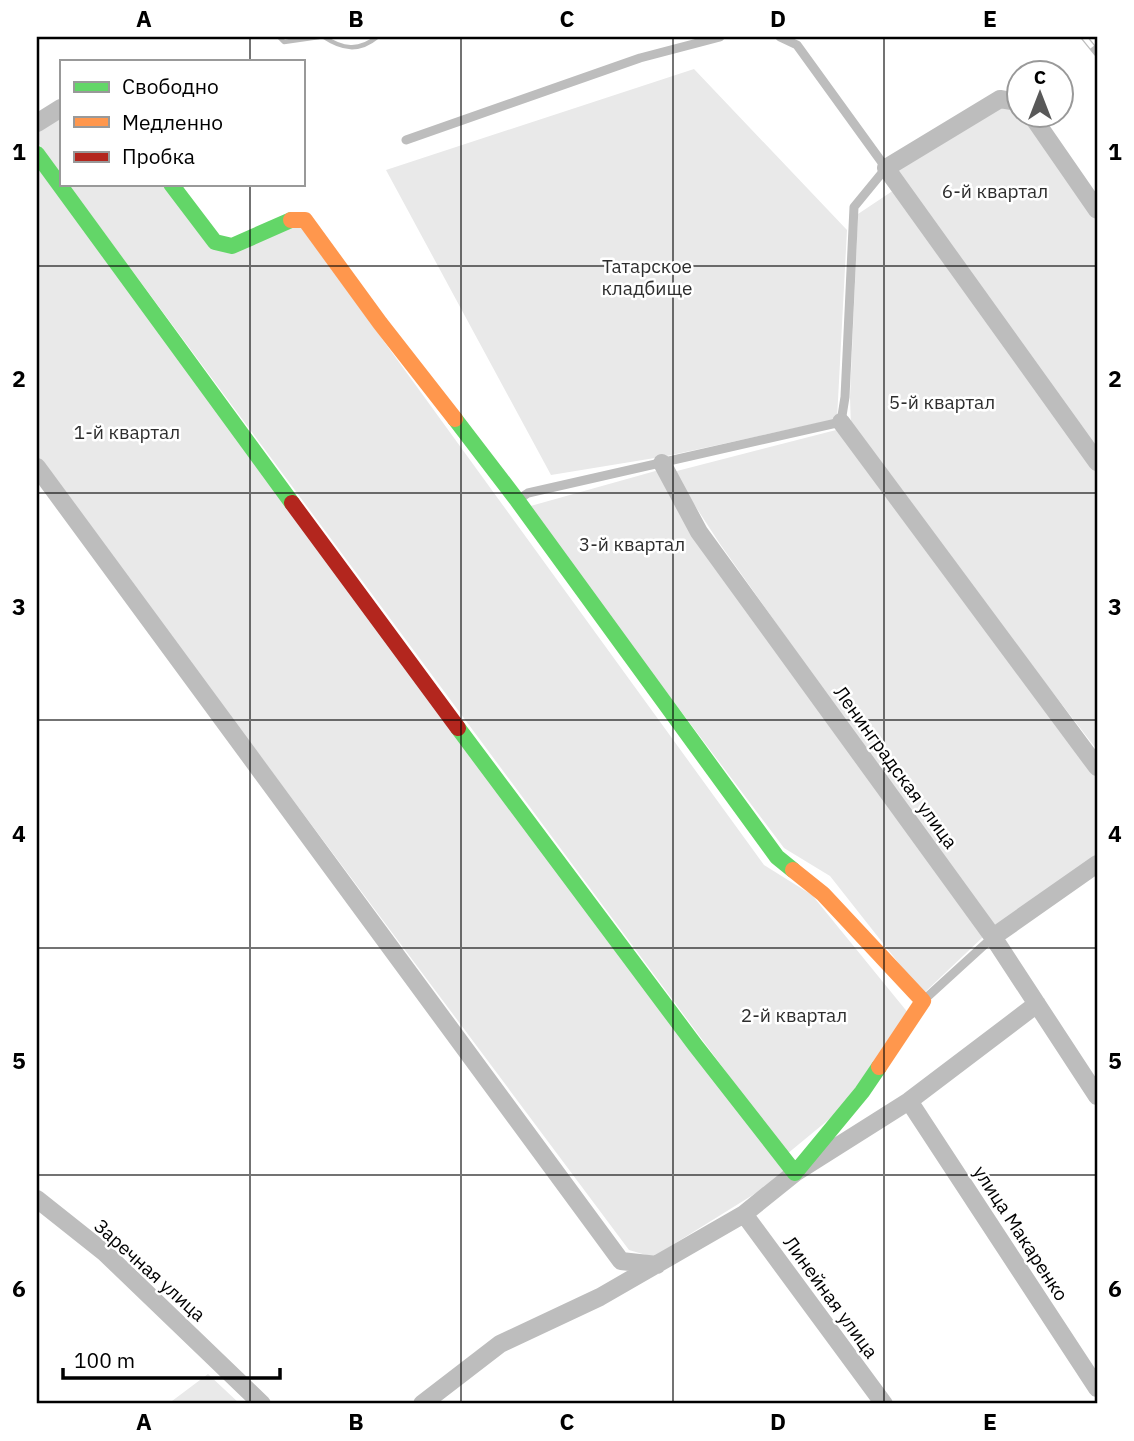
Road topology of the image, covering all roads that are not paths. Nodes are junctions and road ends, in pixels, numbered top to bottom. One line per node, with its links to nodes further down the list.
1 (720, 37): 7 (lane)
2 (780, 37): 9 (lane)
3 (1004, 100): 9 (street)
4 (60, 109): 5 (street)
5 (37, 123)
6 (1042, 130): 13 (street)
7 (406, 140)
8 (37, 154): 10 (street)
9 (886, 168): 14 (lane); 15 (street)
10 (60, 185)
11 (60, 186): 26 (street)
12 (173, 186): 18 (street)
13 (1097, 210)
14 (841, 422): 16 (lane); 19 (street)
15 (1097, 462)
16 (662, 463): 18 (lane); 21 (street, Ленинградская улица)
17 (37, 467): 29 (street)
18 (517, 500): 22 (street)
19 (1097, 767)
20 (1097, 864): 21 (street)
21 (993, 937): 22 (lane); 23 (street, Ленинградская улица)
22 (923, 1001): 26 (street)
23 (1037, 1004): 24 (street, Ленинградская улица); 25 (street)
24 (1097, 1096)
25 (909, 1101): 26 (street); 30 (street, улица Макаренко)
26 (795, 1173): 28 (street)
27 (37, 1199): 31 (street, Заречная улица)
28 (744, 1214): 29 (street); 33 (street, Линейная улица)
29 (657, 1265): 32 (street)
30 (1097, 1388)
31 (262, 1404)
32 (422, 1404)
33 (884, 1404)

